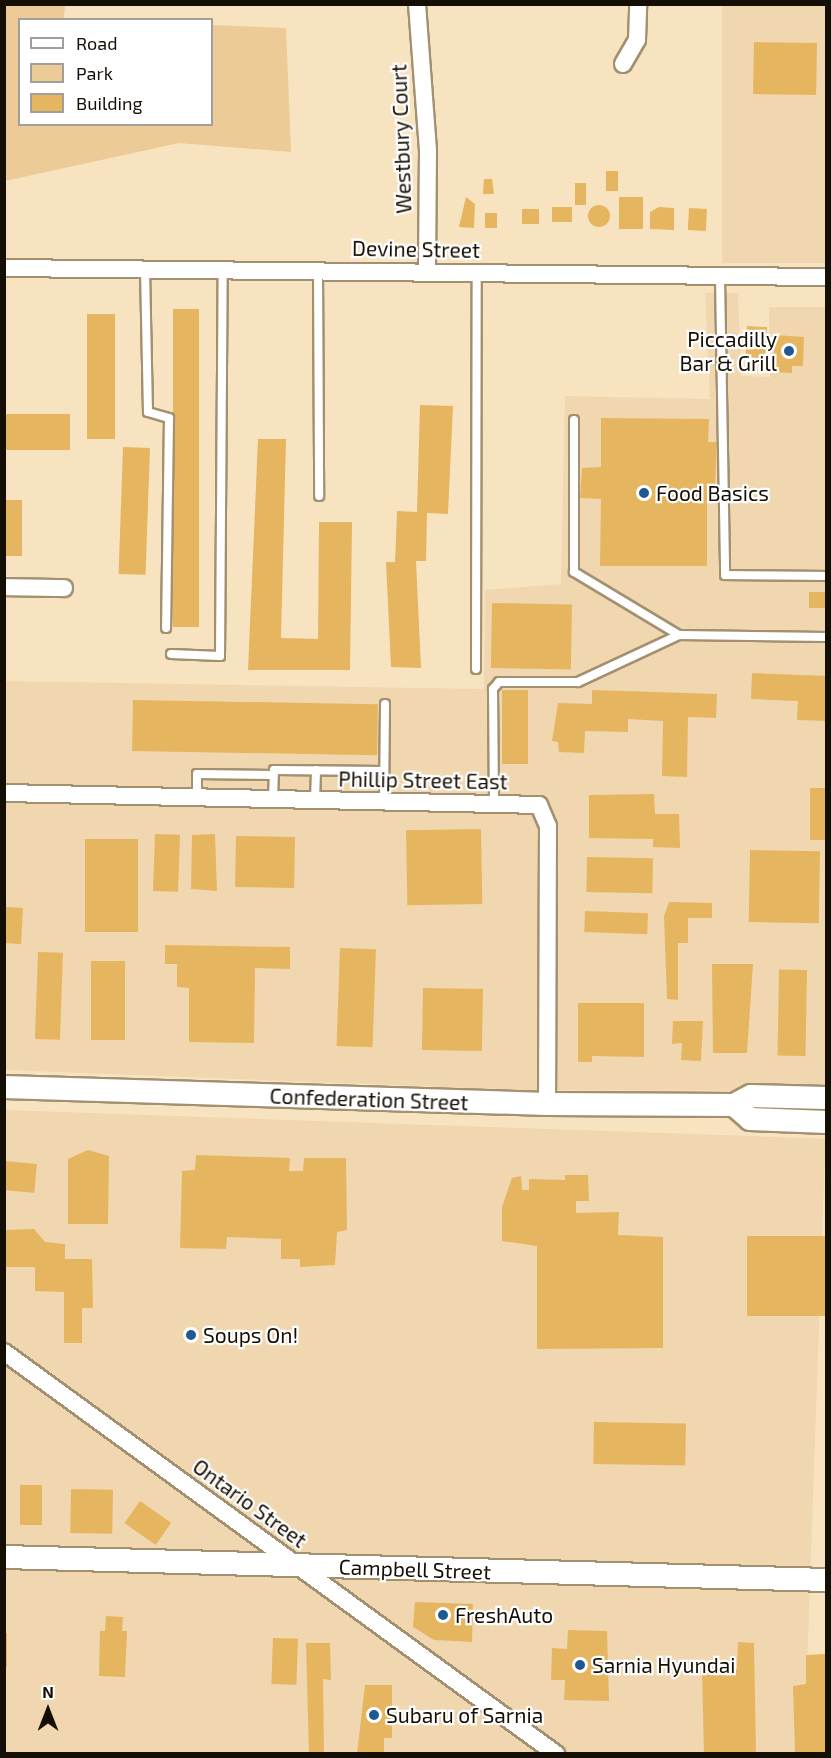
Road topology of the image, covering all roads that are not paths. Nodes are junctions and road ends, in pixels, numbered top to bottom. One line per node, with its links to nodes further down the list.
1 (417, 4): 9 (street, Westbury Court)
2 (638, 4): 3 (street)
3 (622, 64)
4 (4, 268): 5 (street, Devine Street)
5 (145, 269): 6 (street, Devine Street); 17 (lane)
6 (223, 271): 7 (street, Devine Street); 20 (lane)
7 (318, 271): 9 (street, Devine Street); 13 (lane)
8 (477, 272): 9 (street, Devine Street); 11 (street, Devine Street); 21 (lane)
9 (427, 273)
10 (826, 277): 11 (street, Devine Street)
11 (720, 278): 14 (lane)
12 (574, 420): 18 (lane)
13 (319, 496)
14 (826, 576)
15 (4, 587): 16 (street)
16 (64, 588)
17 (166, 628)
18 (679, 635): 19 (lane); 31 (lane)
19 (826, 637)
20 (171, 654)
21 (476, 669)
22 (385, 704): 24 (lane)
23 (316, 770): 24 (lane); 25 (lane); 29 (lane)
24 (384, 771): 30 (lane)
25 (273, 775): 27 (lane); 28 (lane)
26 (4, 794): 27 (street, Phillip Street East)
27 (197, 798): 28 (street, Phillip Street East)
28 (273, 799): 29 (street, Phillip Street East)
29 (315, 800): 30 (street, Phillip Street East)
30 (384, 802): 31 (street, Phillip Street East)
31 (494, 804): 34 (street, Phillip Street East)
32 (4, 1087): 34 (main road, Confederation Street)
33 (826, 1098): 35 (main road, Confederation Street)
34 (547, 1104): 35 (main road, Confederation Street)
35 (734, 1105): 36 (main road, Confederation Street)
36 (826, 1122)
37 (4, 1352): 39 (street, Ontario Street)
38 (4, 1557): 39 (main road, Campbell Street)
39 (299, 1566): 40 (main road, Campbell Street); 41 (street, Ontario Street)
40 (826, 1580)
41 (556, 1754)

